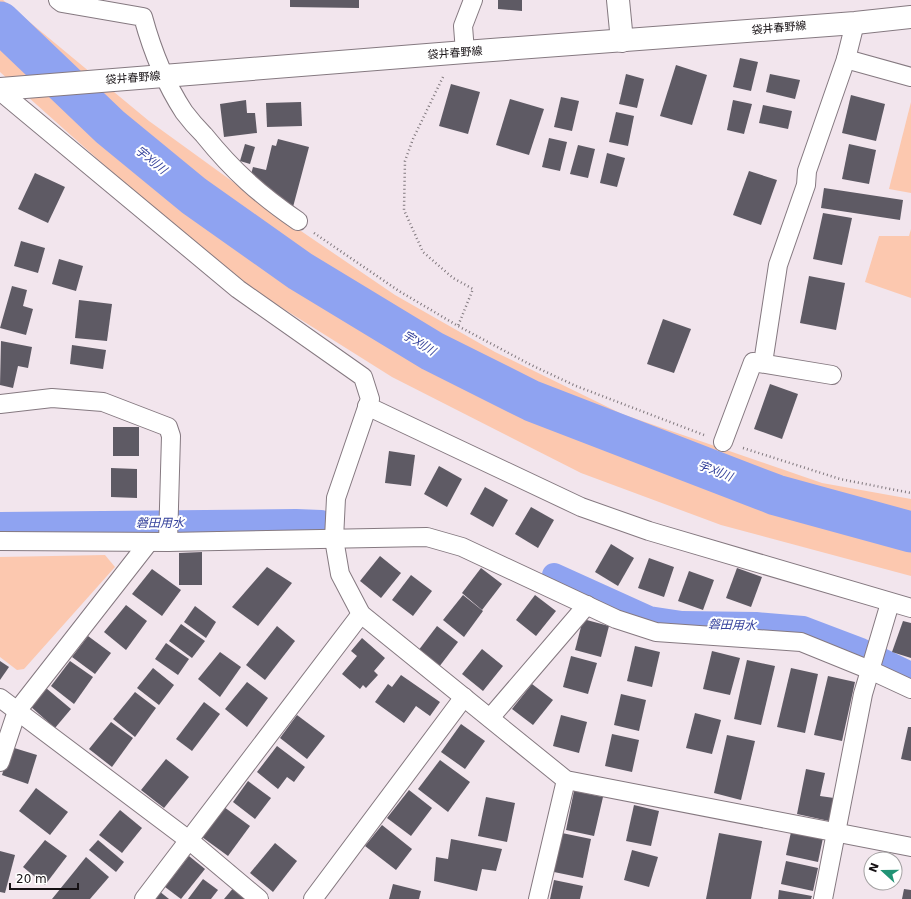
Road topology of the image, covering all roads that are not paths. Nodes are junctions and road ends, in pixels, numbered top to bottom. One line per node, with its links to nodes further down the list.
1 (58, 0): 9 (street)
2 (473, 0): 7 (street)
3 (618, 0): 6 (main road)
4 (911, 17): 5 (main road, 袋井春野線)
5 (855, 23): 6 (main road, 袋井春野線); 8 (street)
6 (622, 41): 7 (main road, 袋井春野線)
7 (465, 52): 9 (main road, 袋井春野線)
8 (846, 59): 10 (street); 13 (street)
9 (164, 76): 11 (main road, 袋井春野線); 12 (street)
10 (911, 77)
11 (0, 90): 16 (street)
12 (298, 221)
13 (763, 363): 14 (street); 17 (street)
14 (832, 375)
15 (0, 404): 18 (street)
16 (367, 406): 19 (street); 22 (street)
17 (723, 442)
18 (169, 530): 19 (street); 21 (street)
19 (334, 539): 23 (street); 25 (street)
20 (0, 542): 21 (street)
21 (149, 542): 30 (street)
22 (890, 603): 24 (street); 26 (street)
23 (586, 605): 26 (street); 31 (street)
24 (911, 608)
25 (361, 614): 28 (street); 35 (street)
26 (870, 670): 27 (street); 34 (street)
27 (911, 690)
28 (464, 697): 31 (street); 39 (street)
29 (0, 698): 30 (street)
30 (17, 711): 32 (street); 35 (street)
31 (490, 718): 33 (street)
32 (0, 762)
33 (566, 780): 34 (street); 40 (street)
34 (835, 832): 36 (street); 41 (street)
35 (190, 841): 37 (street); 38 (street)
36 (911, 847)
37 (144, 899)
38 (259, 899)
39 (313, 899)
40 (538, 899)
41 (823, 899)

